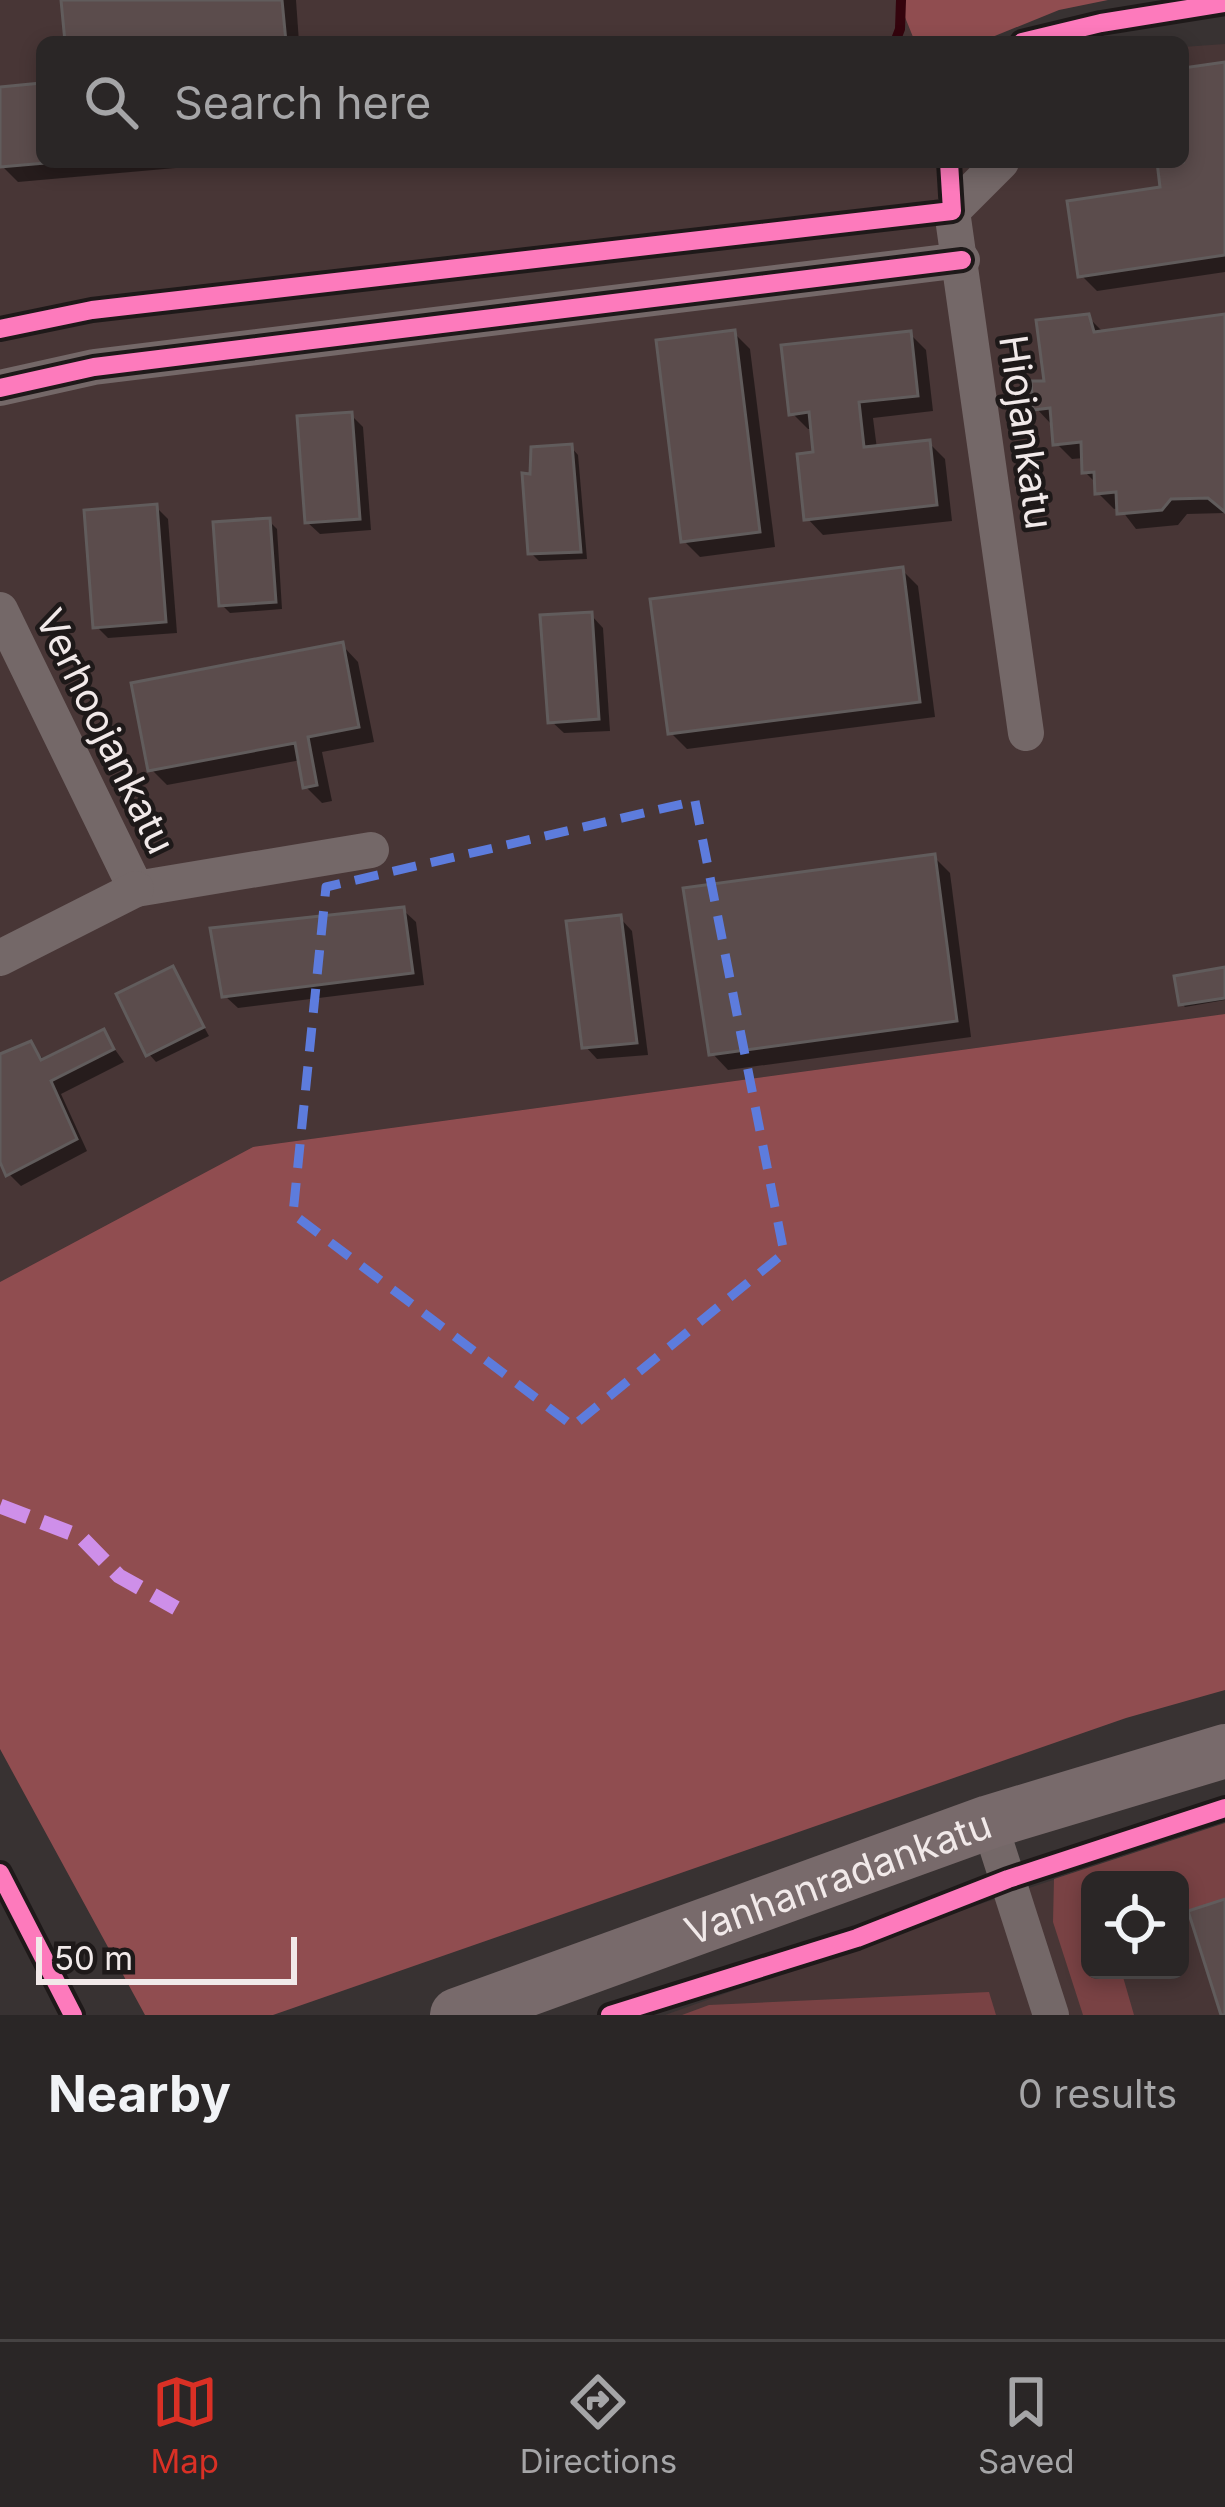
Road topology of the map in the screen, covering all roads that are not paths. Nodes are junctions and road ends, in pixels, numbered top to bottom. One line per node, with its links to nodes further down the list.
1 (995, 168): 2 (street, Hiojankatu)
2 (962, 260): 3 (street); 5 (street, Hiojankatu)
3 (0, 388)
4 (0, 610): 7 (street, Verhoojankatu)
5 (1026, 733)
6 (370, 850): 7 (street, Verhoojankatu)
7 (136, 889): 8 (street, Verhoojankatu)
8 (0, 958)
9 (1225, 1751): 10 (street, Vanhanradankatu)
10 (989, 1822): 11 (street, Vanhanradankatu); 12 (street)
11 (458, 2015)
12 (1052, 2015)

